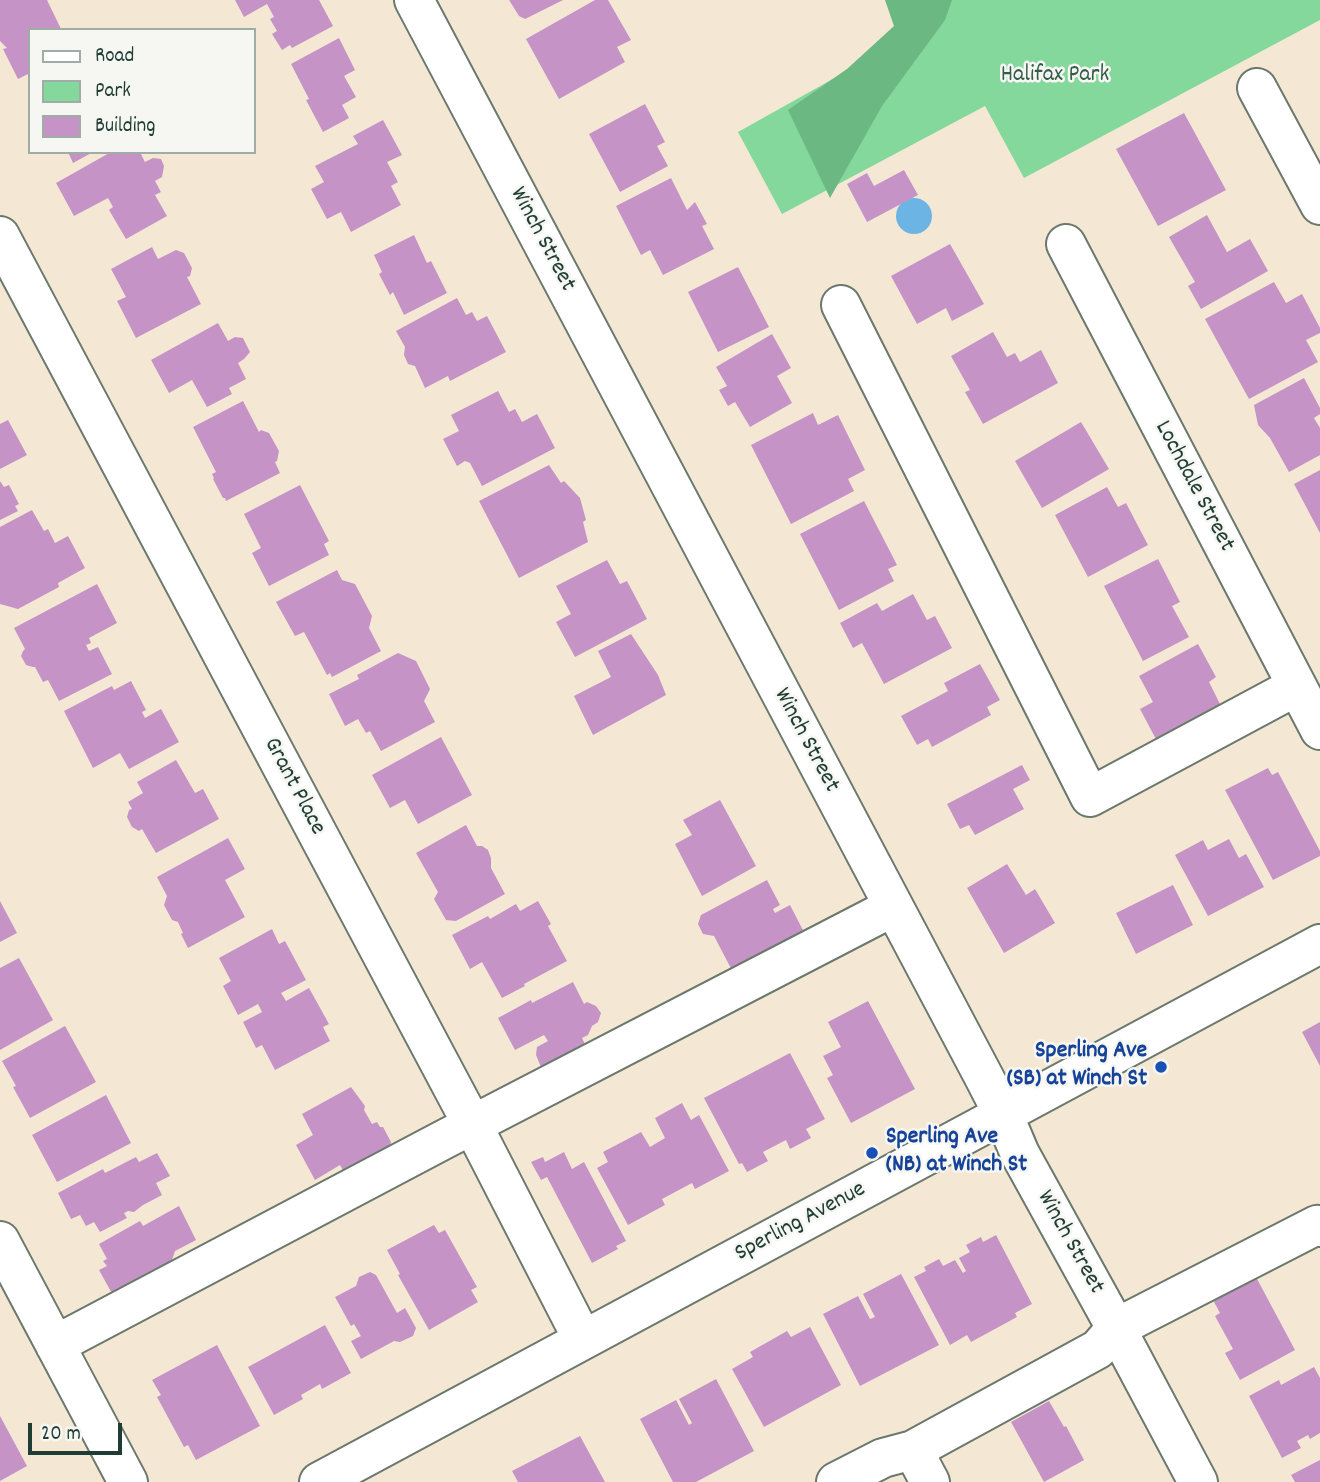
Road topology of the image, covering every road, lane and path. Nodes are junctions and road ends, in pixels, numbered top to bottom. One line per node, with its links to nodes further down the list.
1 (414, 0): 9 (street, Winch Street)
2 (1257, 88): 3 (street)
3 (1320, 205)
4 (0, 236): 12 (street, Grant Place)
5 (1066, 244): 7 (street, Lochdale Street)
6 (841, 305): 7 (street)
7 (1297, 686): 8 (street, Lochdale Street)
8 (1320, 730)
9 (893, 907): 11 (street, Winch Street); 12 (street)
10 (1320, 944): 11 (street, Sperling Avenue)
11 (1004, 1115): 15 (street, Winch Street); 16 (street, Sperling Avenue)
12 (472, 1124): 16 (street, Grant Place); 17 (street)
13 (1320, 1227): 15 (street)
14 (0, 1241): 17 (street)
15 (1116, 1328): 18 (street); 22 (street, Winch Street)
16 (583, 1340): 20 (street, Sperling Avenue)
17 (55, 1345): 19 (street)
18 (921, 1466): 21 (street)
19 (128, 1482)
20 (319, 1482)
21 (836, 1482)
22 (1198, 1482)

